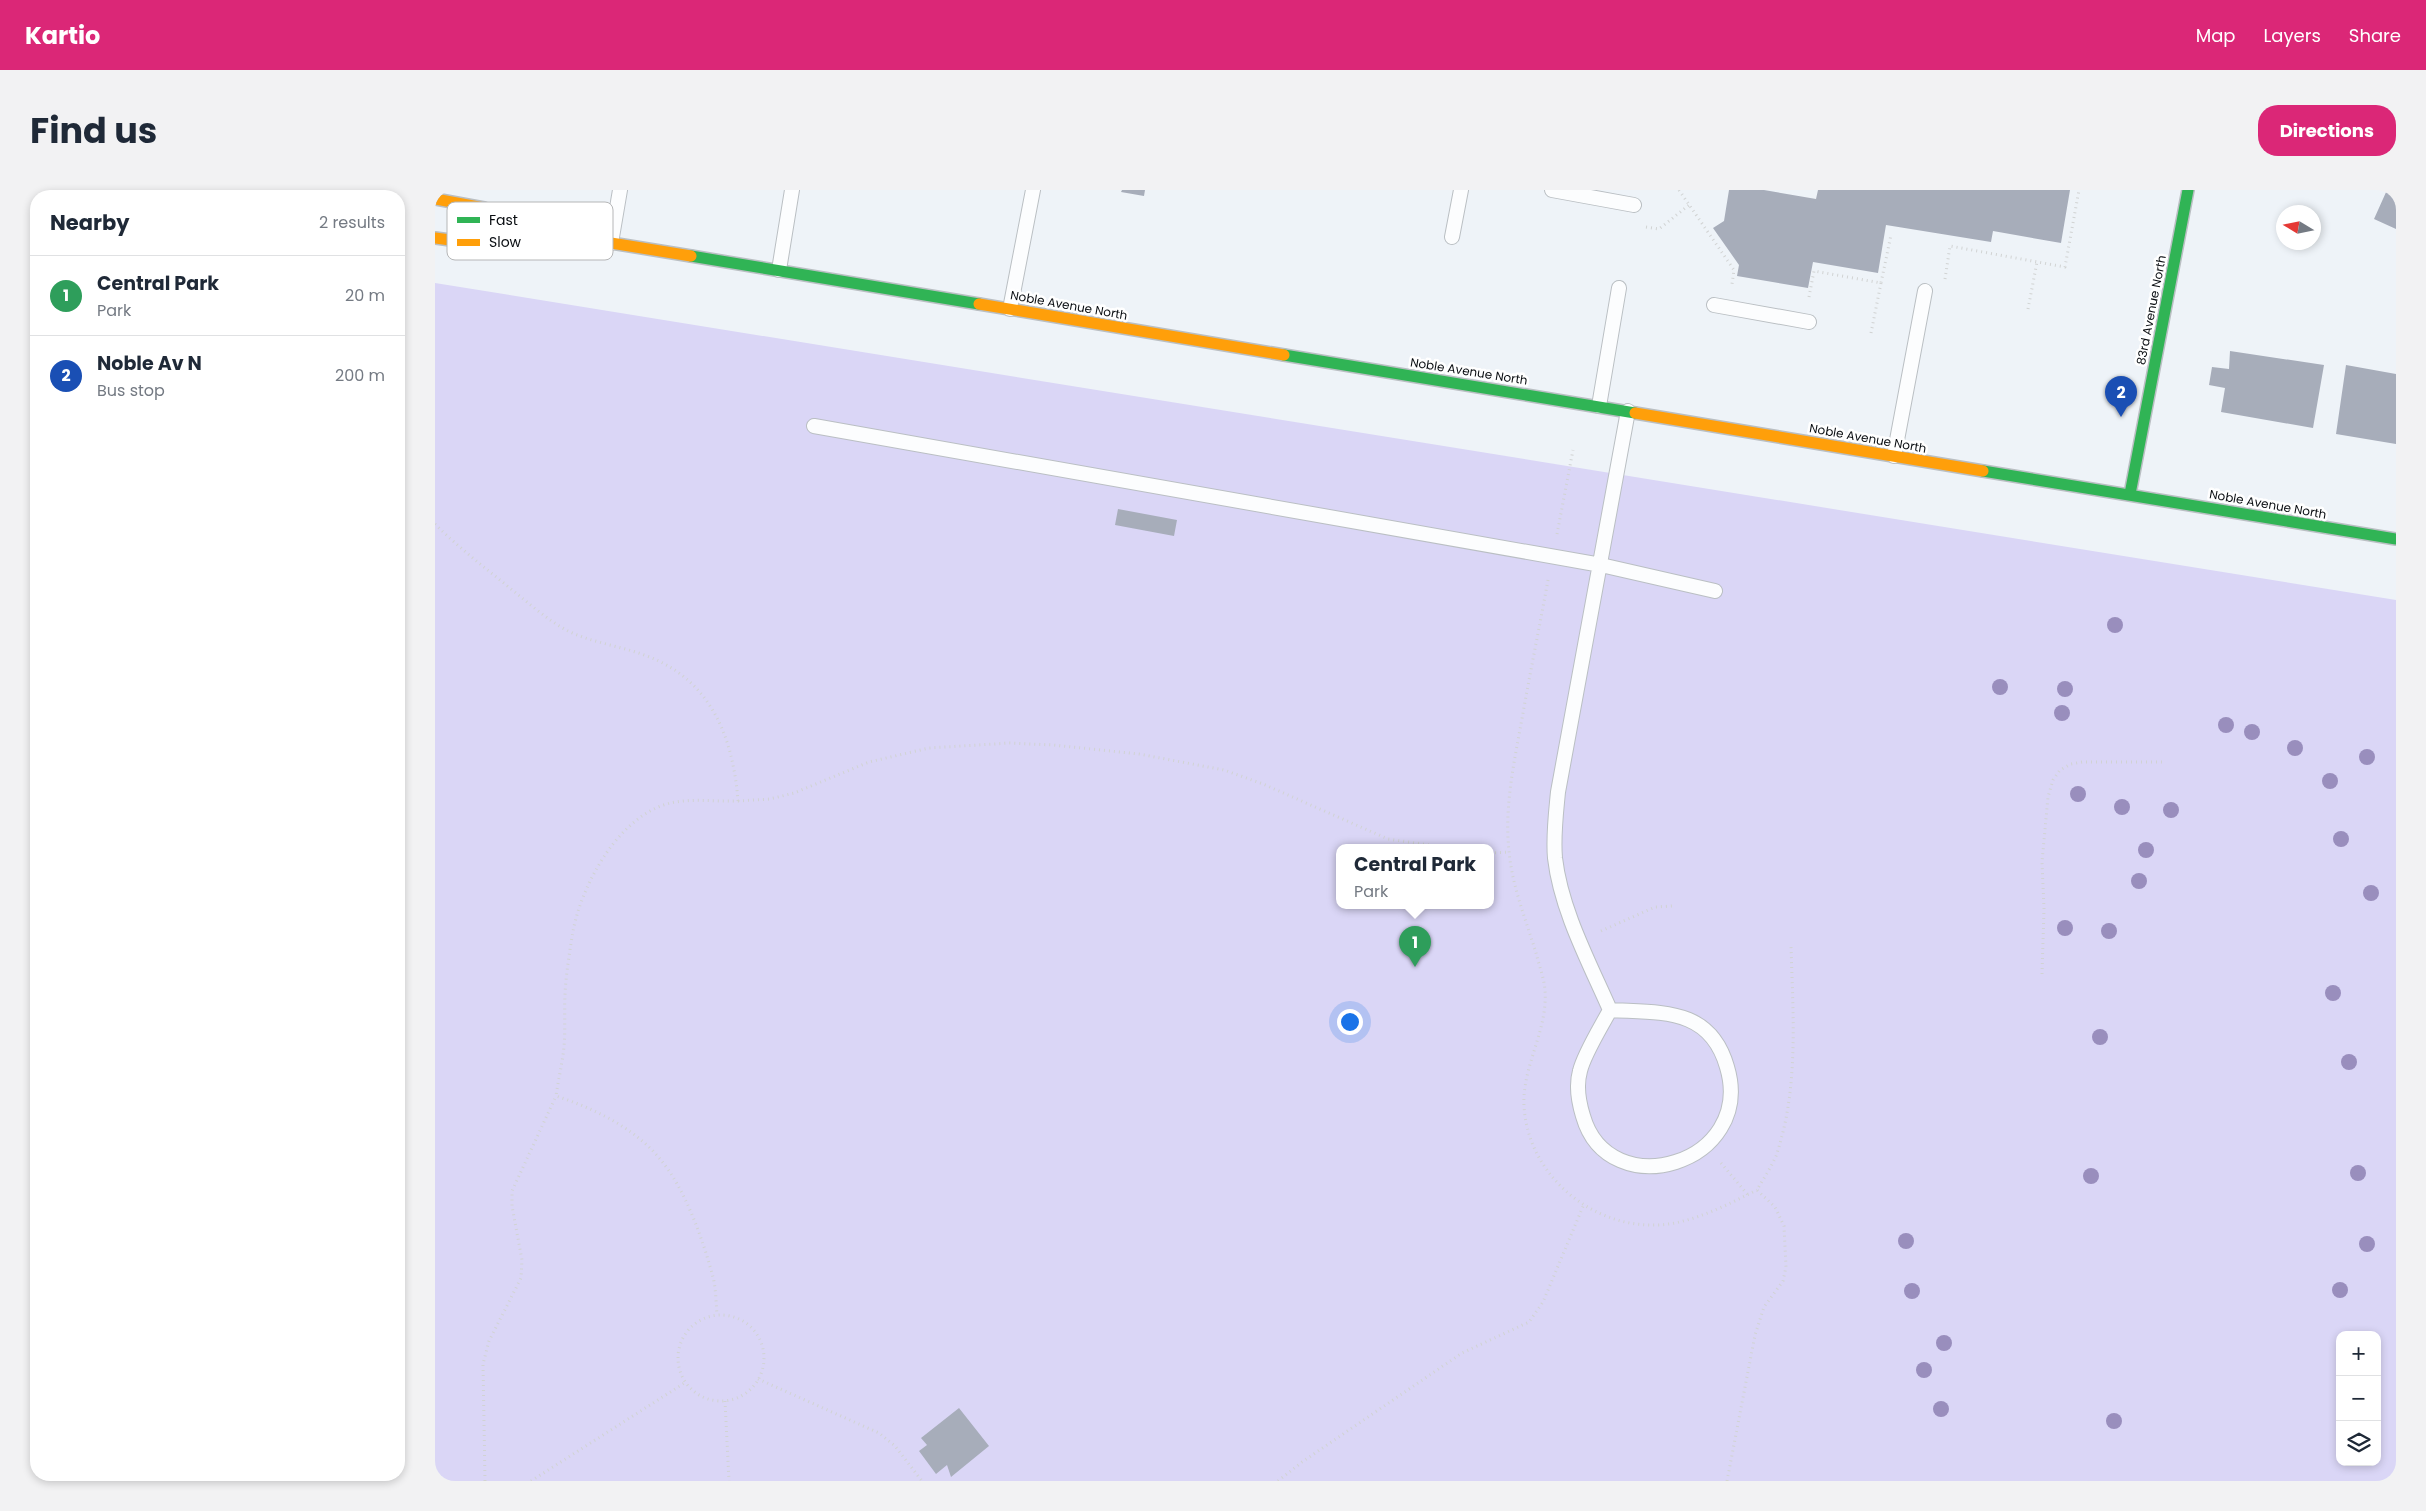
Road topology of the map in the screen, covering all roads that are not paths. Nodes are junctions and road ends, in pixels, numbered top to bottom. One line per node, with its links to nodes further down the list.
1 (620, 190): 10 (lane)
2 (792, 190): 13 (lane)
3 (1033, 190): 17 (lane)
4 (1461, 190): 11 (lane)
5 (1552, 190): 9 (lane)
6 (2188, 190): 23 (street, 83rd Avenue North)
7 (435, 199): 8 (street, Noble Avenue North)
8 (451, 202)
9 (1634, 205)
10 (613, 231)
11 (1452, 237)
12 (613, 243): 13 (street, Noble Avenue North)
13 (779, 270): 17 (street, Noble Avenue North)
14 (1619, 288): 19 (lane)
15 (1925, 291): 22 (lane)
16 (1714, 305): 18 (lane)
17 (1010, 309): 19 (street, Noble Avenue North)
18 (1809, 322)
19 (1599, 406): 20 (street, Noble Avenue North)
20 (1628, 411): 22 (street, Noble Avenue North); 25 (lane)
21 (814, 426): 25 (lane)
22 (1894, 456): 23 (street, Noble Avenue North)
23 (2130, 494): 24 (street, Noble Avenue North)
24 (2396, 539)
25 (1601, 565): 26 (lane); 27 (lane)
26 (1715, 591)
27 (1610, 1010): 27 (lane)

